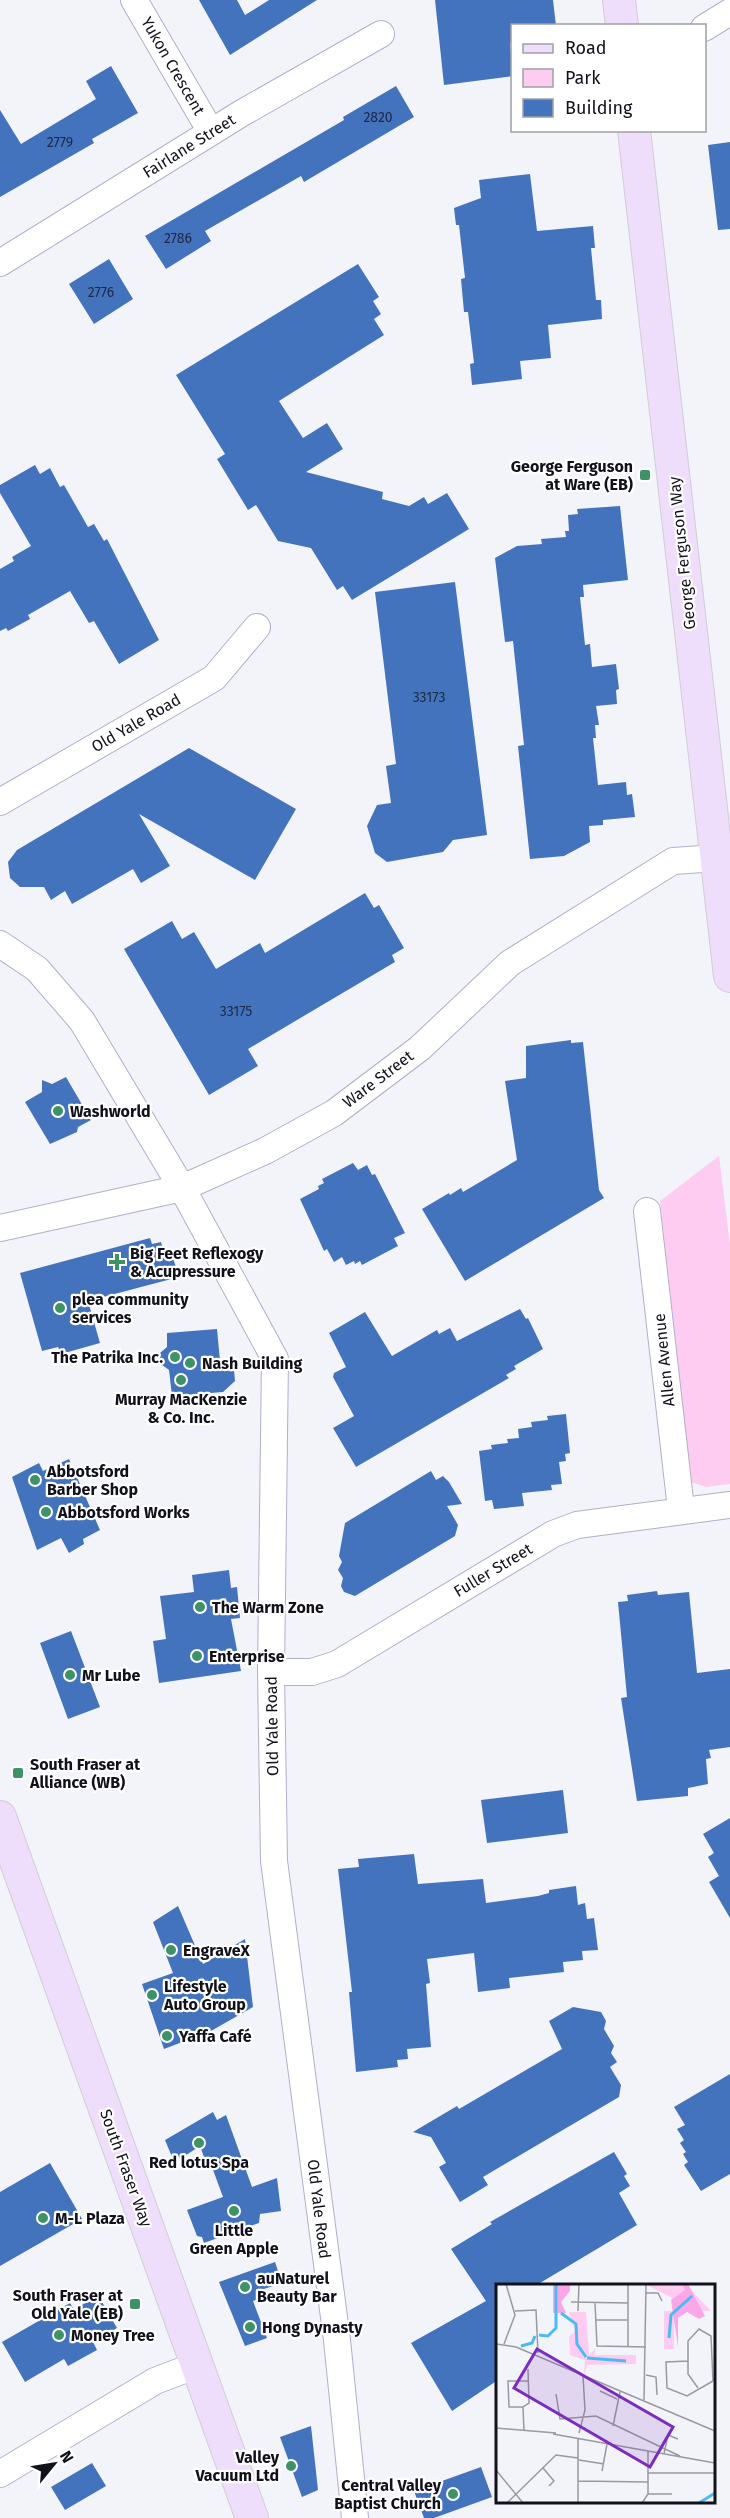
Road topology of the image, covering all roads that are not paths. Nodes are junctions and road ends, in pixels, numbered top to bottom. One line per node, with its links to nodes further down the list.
1 (134, 0): 7 (street, Yukon Crescent)
2 (619, 0): 4 (main road)
3 (730, 12): 5 (street)
4 (622, 24)
5 (706, 27)
6 (381, 34): 7 (street, Fairlane Street)
7 (211, 132): 9 (street, Fairlane Street)
8 (634, 132): 12 (main road, George Ferguson Way)
9 (0, 263)
10 (257, 627): 11 (street, Old Yale Road)
11 (0, 802)
12 (717, 858): 14 (main road, George Ferguson Way); 15 (street, Ware Street)
13 (0, 944): 15 (street, Old Yale Road)
14 (730, 976)
15 (182, 1188): 17 (street, Ware Street); 20 (street, Old Yale Road)
16 (647, 1210): 19 (street, Allen Avenue)
17 (0, 1228)
18 (730, 1505): 19 (street, Fuller Street)
19 (681, 1509): 20 (street, Fuller Street)
20 (271, 1672): 25 (street, Old Yale Road)
21 (0, 1817): 22 (main road, South Fraser Way)
22 (196, 2365): 23 (street); 24 (main road, South Fraser Way)
23 (0, 2474)
24 (252, 2518)
25 (355, 2518)

